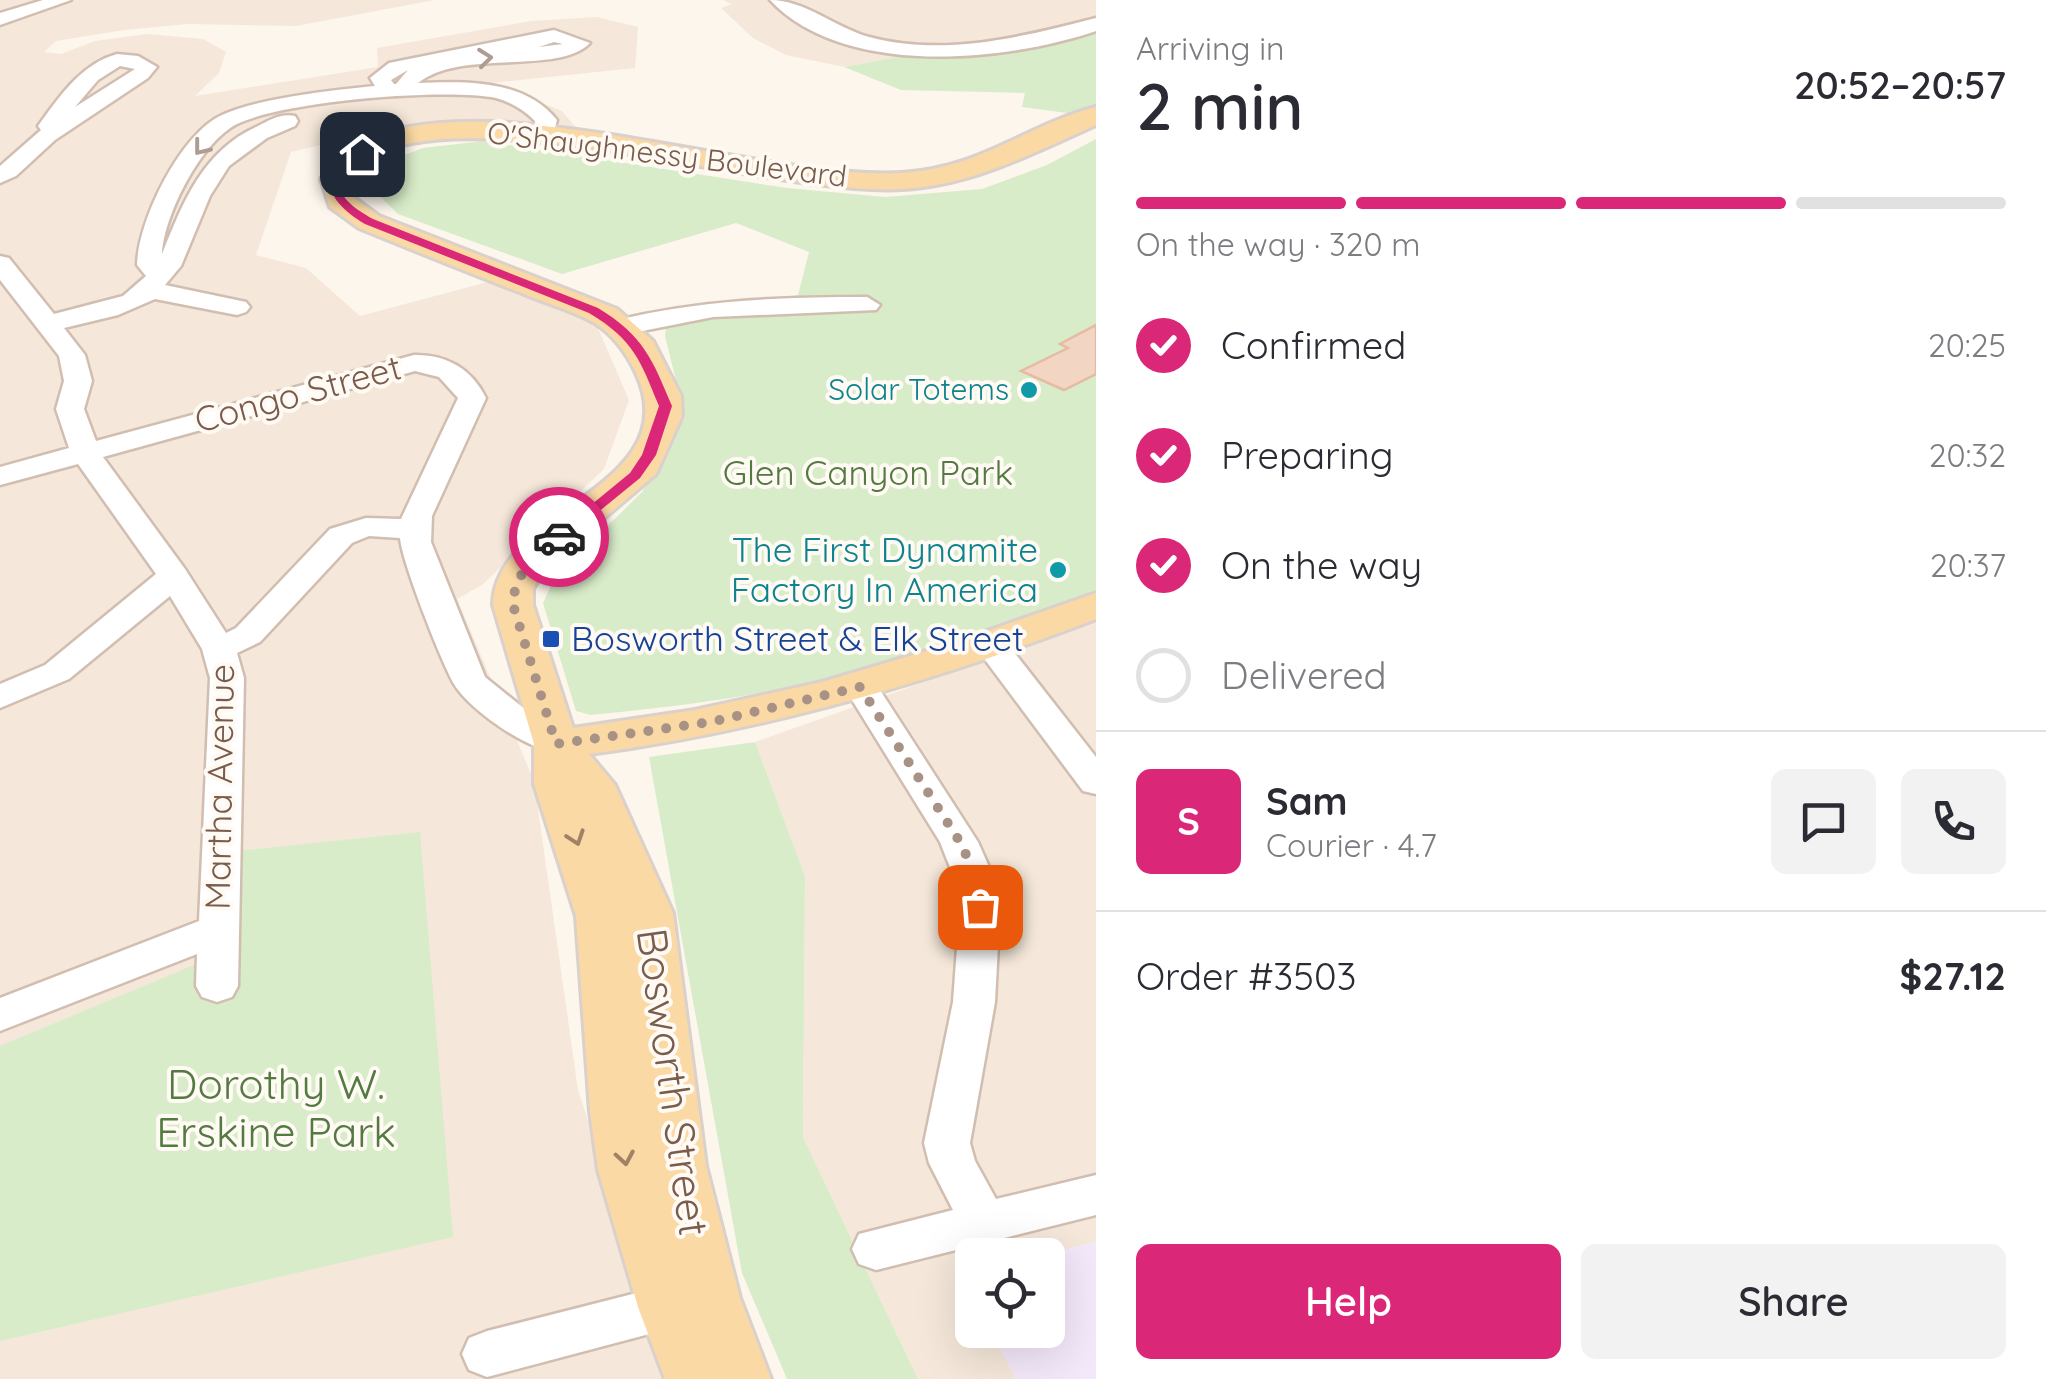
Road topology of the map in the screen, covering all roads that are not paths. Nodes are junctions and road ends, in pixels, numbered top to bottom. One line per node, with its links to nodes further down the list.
1 (62, 0): 5 (street)
2 (779, 0): 7 (street)
3 (792, 0): 7 (street)
4 (1085, 5): 7 (street)
5 (0, 18)
6 (1096, 24): 7 (street)
7 (923, 50)
8 (400, 92): 8 (street, one-way to 8); 11 (street); 14 (street)
9 (1096, 115): 11 (main road, O'Shaughnessy Boulevard)
10 (54, 130): 12 (street)
11 (544, 134): 18 (main road, O'Shaughnessy Boulevard)
12 (0, 176)
13 (0, 263): 17 (street)
14 (154, 281): 16 (street); 17 (street)
15 (866, 305): 18 (street)
16 (238, 307)
17 (48, 323): 19 (street)
18 (622, 328): 29 (main road, Bosworth Street)
19 (84, 452): 20 (street, Congo Street); 21 (street, Congo Street); 22 (street)
20 (0, 476)
21 (414, 529): 25 (street, Martha Avenue); 29 (street)
22 (174, 576): 25 (street); 27 (street)
23 (1096, 605): 24 (main road)
24 (991, 645): 26 (main road); 30 (street)
25 (219, 649): 32 (street, Martha Avenue)
26 (860, 687): 28 (main road); 36 (street)
27 (0, 697)
28 (611, 738): 29 (main road); 31 (main road)
29 (556, 744): 31 (main road, Bosworth Street); 38 (main road, Bosworth Street, one-way to 38)
30 (1096, 782)
31 (649, 914): 41 (main road, Bosworth Street)
32 (218, 930): 33 (street, Martha Avenue); 34 (street)
33 (217, 986)
34 (0, 1015)
35 (1096, 1195): 36 (street)
36 (984, 1222): 37 (street)
37 (876, 1249)
38 (668, 1307): 39 (street); 40 (main road, Bosworth Street)
39 (487, 1354)
40 (696, 1379)
41 (740, 1379)

